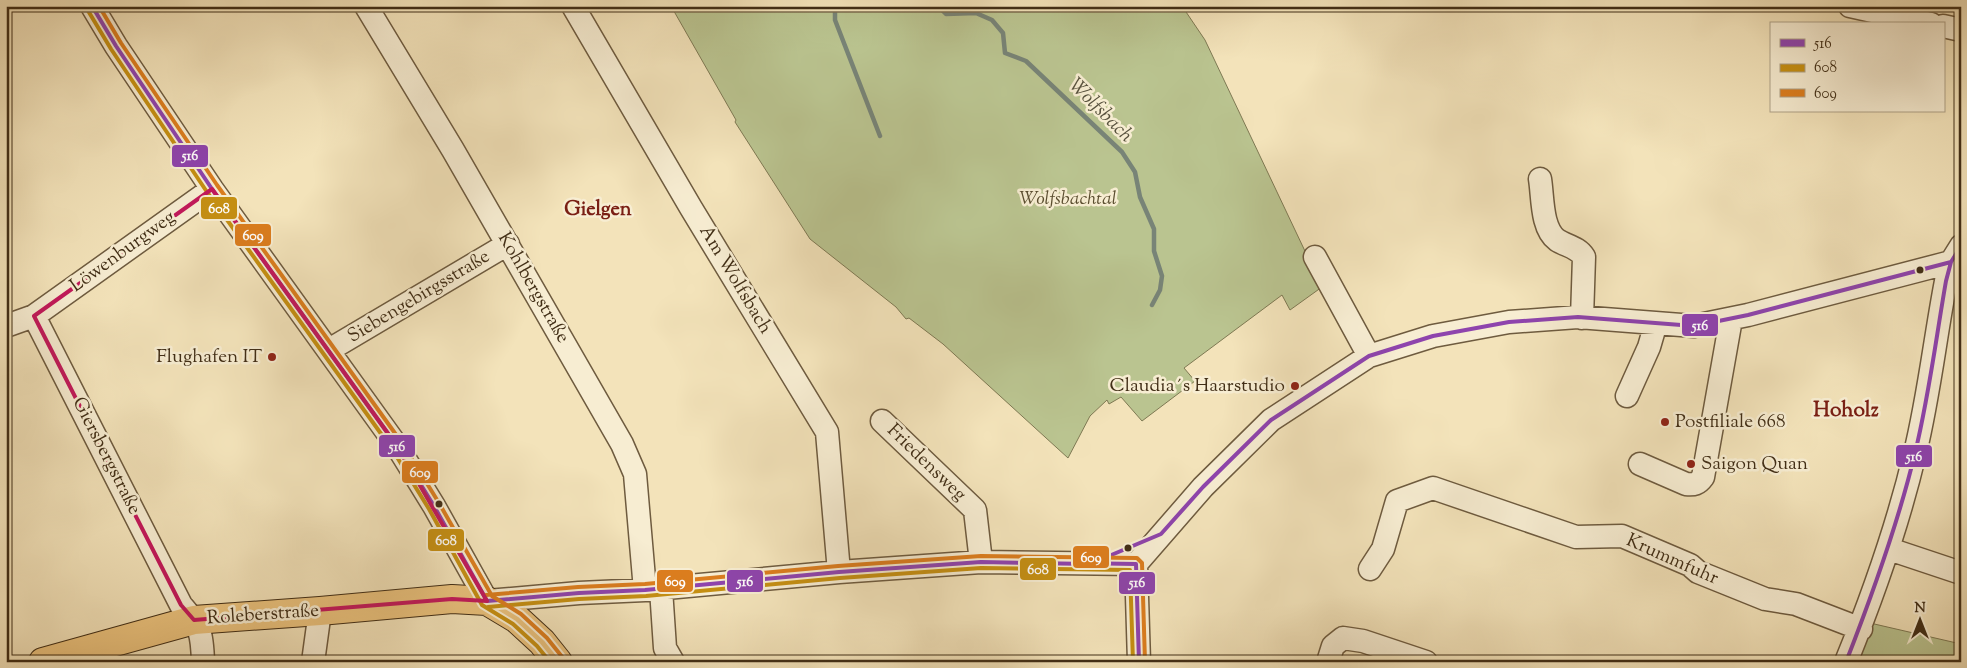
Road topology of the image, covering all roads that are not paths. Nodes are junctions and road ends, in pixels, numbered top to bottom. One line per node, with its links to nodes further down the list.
1 (92, 6): 9 (street, Siebengebirgsstraße)
2 (366, 6): 10 (street, Kohlbergstraße)
3 (573, 6): 29 (street, Am Wolfsbach)
4 (1850, 6): 5 (street)
5 (1922, 22)
6 (1944, 26): 7 (street)
7 (1961, 30)
8 (1540, 179): 14 (street)
9 (212, 189): 13 (street, Löwenburgweg); 18 (street, Siebengebirgsstraße)
10 (508, 244): 18 (street, Siebengebirgsstraße); 31 (street, Kohlbergstraße)
11 (1956, 254): 15 (street); 24 (street)
12 (1315, 257): 19 (street)
13 (34, 316): 17 (street); 35 (street, Giersbergstraße)
14 (1582, 318): 16 (street); 19 (street)
15 (1731, 319): 16 (street); 22 (street)
16 (1656, 323): 20 (street)
17 (6, 326)
18 (329, 350): 33 (street, Siebengebirgsstraße)
19 (1369, 356): 23 (street)
20 (1627, 396)
21 (882, 421): 25 (street, Friedensweg)
22 (1640, 464)
23 (1161, 534): 26 (street); 27 (street)
24 (1889, 548): 30 (street); 36 (street)
25 (981, 562): 26 (street); 29 (street)
26 (1090, 564): 27 (street)
27 (1136, 564): 43 (street)
28 (1370, 569): 36 (street, Krummfuhr)
29 (839, 572): 31 (street)
30 (1961, 573)
31 (653, 589): 32 (street); 42 (street, Kohlbergstraße)
32 (559, 595): 33 (street); 37 (street)
33 (487, 601): 34 (main road, Roleberstraße); 37 (main road, Siebengebirgsstraße)
34 (320, 611): 35 (main road, Roleberstraße); 41 (street)
35 (194, 620): 38 (main road, Roleberstraße); 40 (street, Giersbergstraße)
36 (1860, 629): 46 (street)
37 (550, 652)
38 (92, 655): 39 (main road, Roleberstraße)
39 (44, 662)
40 (202, 662)
41 (313, 662)
42 (673, 662)
43 (1139, 662)
44 (1328, 662): 45 (street)
45 (1426, 662)
46 (1846, 662)

